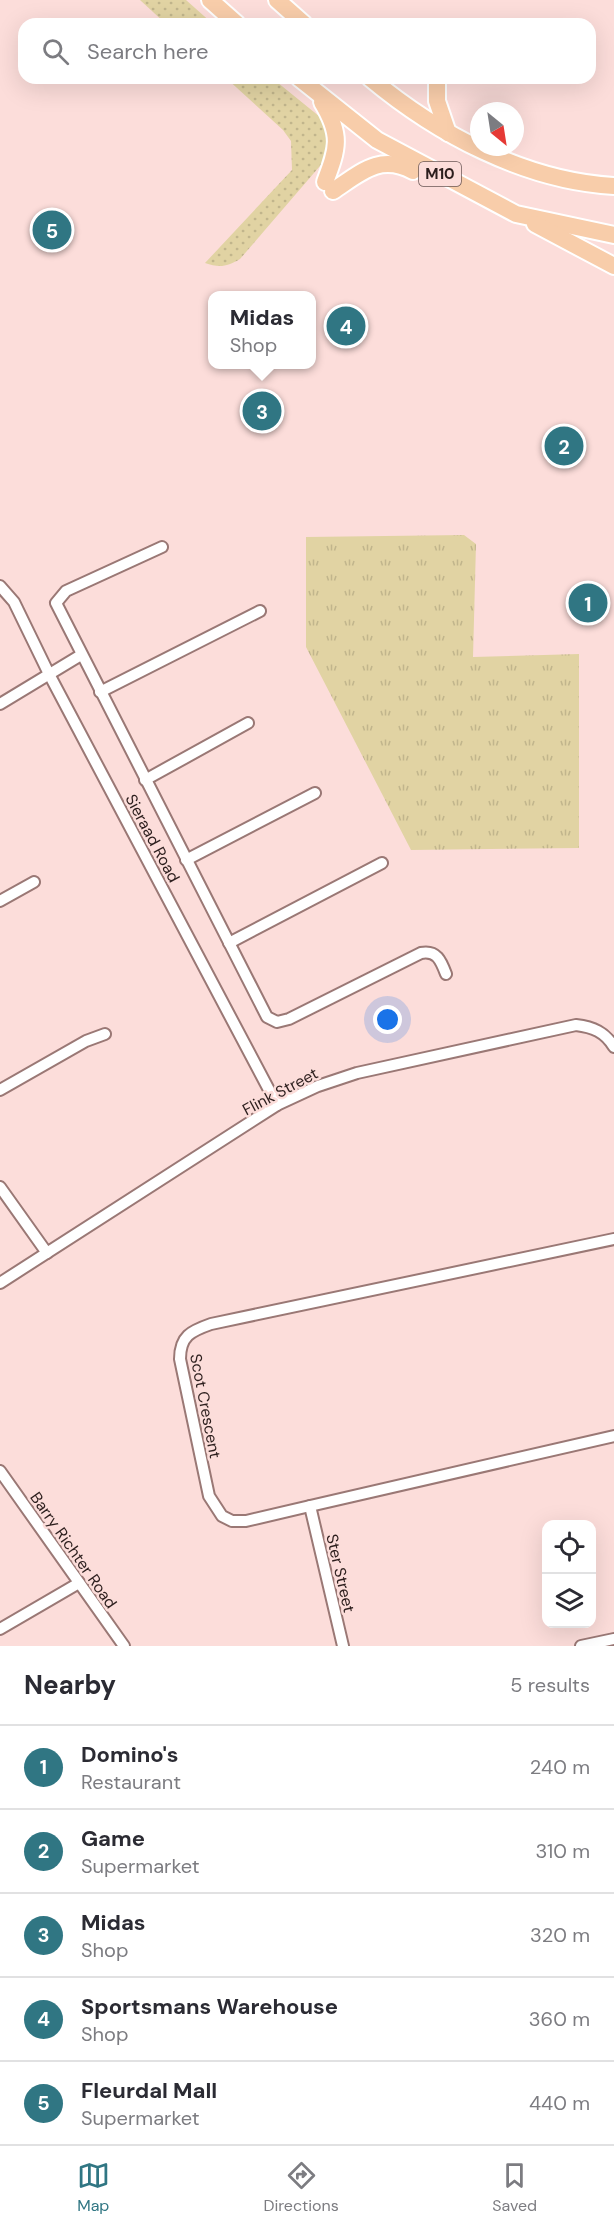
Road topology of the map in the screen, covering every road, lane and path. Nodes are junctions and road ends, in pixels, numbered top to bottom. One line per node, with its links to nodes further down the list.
1 (210, 0): 3 (main road)
2 (278, 0): 4 (main road)
3 (230, 18)
4 (298, 18)
5 (306, 84): 8 (main road, M10)
6 (377, 84): 9 (main road, M10)
7 (437, 84): 9 (main road)
8 (317, 94): 13 (main road, M10); 13 (main road)
9 (448, 133): 11 (main road, M10)
10 (614, 179): 11 (main road)
11 (593, 185): 12 (main road, M10)
12 (614, 186)
13 (516, 214): 14 (main road, M10); 15 (main road)
14 (614, 235)
15 (614, 266)
16 (162, 547): 19 (street)
17 (0, 586): 20 (street, Sieraad Road)
18 (260, 611): 21 (street)
19 (81, 655): 20 (street); 21 (street)
20 (49, 674): 22 (street); 35 (street, Sieraad Road)
21 (100, 692): 24 (street)
22 (0, 704)
23 (248, 723): 24 (street)
24 (145, 780): 26 (street)
25 (315, 793): 26 (street)
26 (186, 860): 30 (street)
27 (382, 863): 30 (street)
28 (34, 882): 29 (street)
29 (0, 901)
30 (229, 943): 31 (street)
31 (446, 974)
32 (105, 1034): 34 (street)
33 (611, 1043): 35 (street, Flink Street)
34 (0, 1090)
35 (277, 1105): 38 (street, Flink Street)
36 (0, 1187): 38 (street)
37 (614, 1239): 42 (street, Scot Crescent)
38 (47, 1253): 39 (street, Flink Street)
39 (0, 1282)
40 (614, 1436): 42 (street, Scot Crescent)
41 (0, 1471): 43 (street, Barry Richter Road)
42 (310, 1506): 47 (street, Ster Street)
43 (79, 1583): 44 (street); 46 (street, Barry Richter Road)
44 (0, 1629)
45 (614, 1639): 48 (street)
46 (123, 1646)
47 (343, 1646)
48 (581, 1646)

